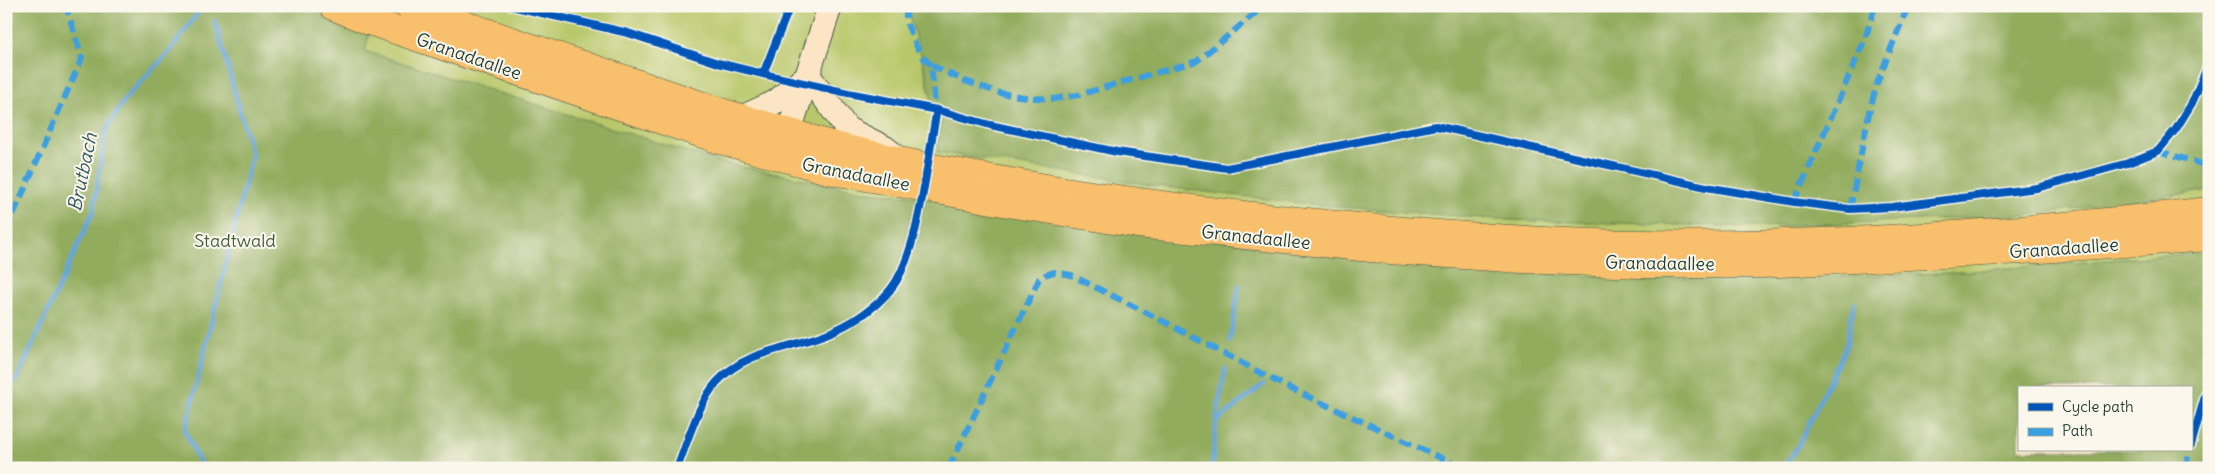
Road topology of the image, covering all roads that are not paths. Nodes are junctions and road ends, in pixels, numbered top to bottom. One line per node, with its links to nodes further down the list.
1 (333, 6): 8 (main road, Granadaallee)
2 (408, 6): 5 (main road, Granadaallee)
3 (830, 6): 4 (street)
4 (808, 75): 5 (street); 6 (street); 9 (street)
5 (741, 118): 6 (main road, Granadaallee)
6 (788, 133): 7 (main road, Granadaallee); 8 (street)
7 (831, 158): 8 (main road, Granadaallee); 9 (main road, Granadaallee); 11 (main road, Granadaallee)
8 (780, 159)
9 (903, 163): 10 (main road, Granadaallee)
10 (2209, 210)
11 (2209, 236)

